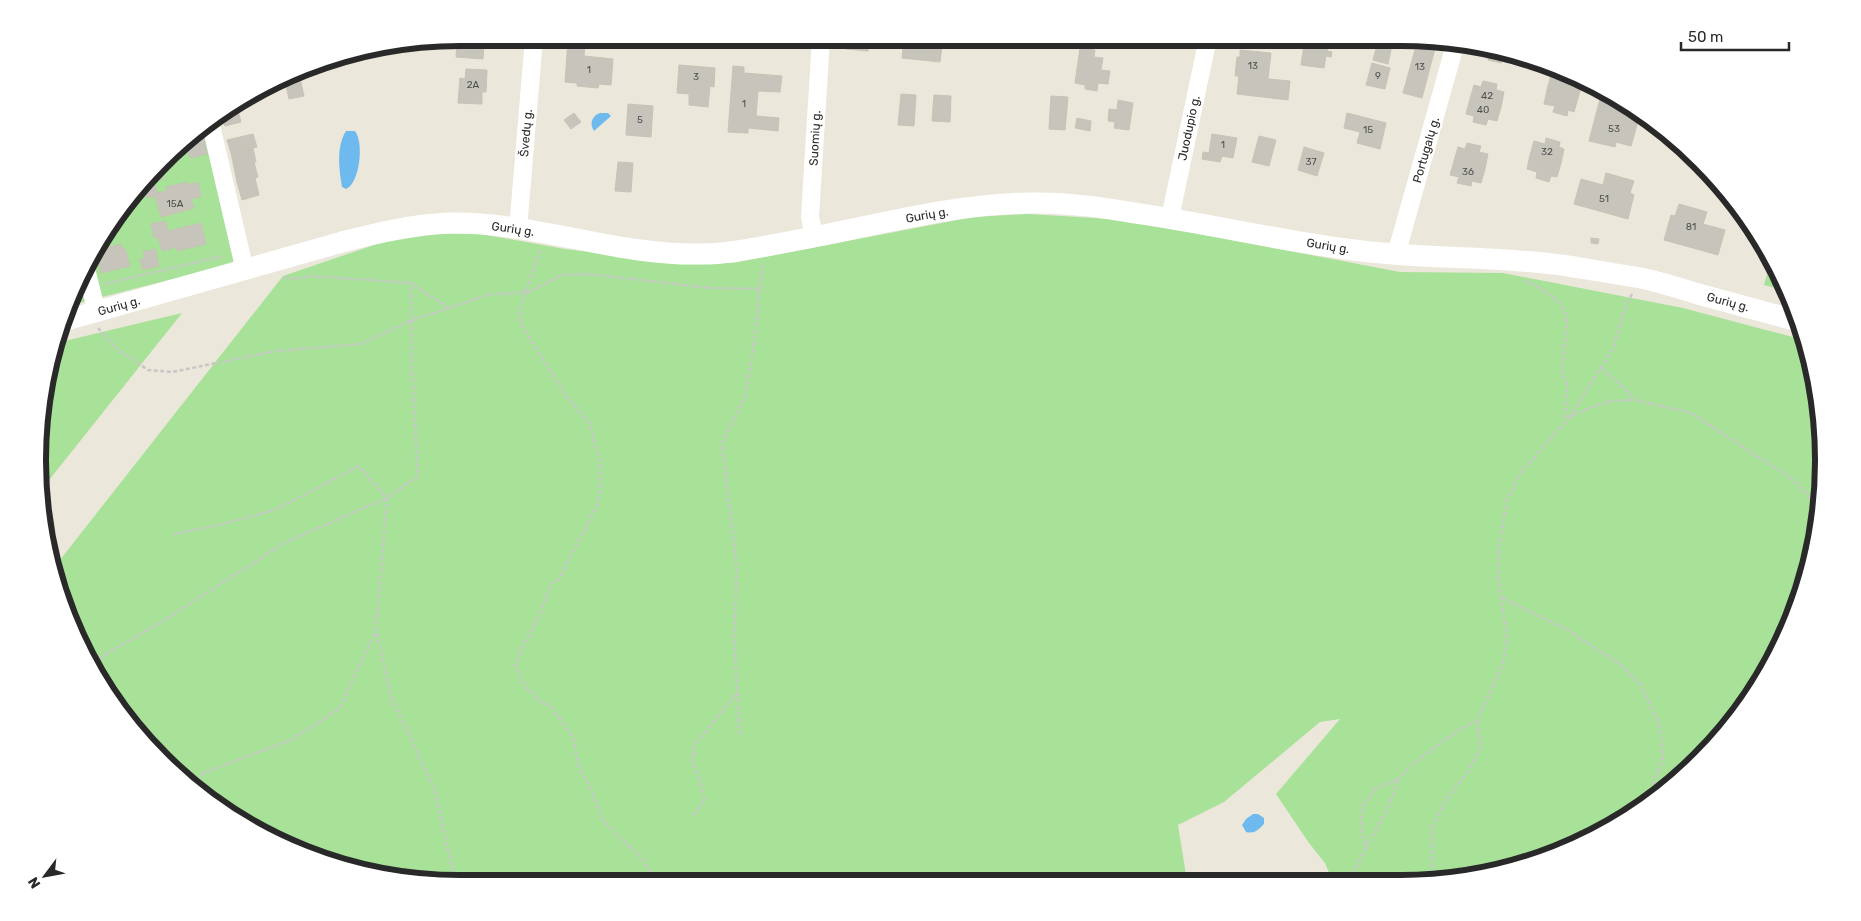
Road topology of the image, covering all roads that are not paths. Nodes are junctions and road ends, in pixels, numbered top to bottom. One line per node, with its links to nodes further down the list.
1 (533, 46): 7 (street, Švedų g.)
2 (821, 46): 8 (street, Suomių g.)
3 (1206, 46): 6 (street, Juodupio g.)
4 (1454, 50): 9 (street, Portugalų g.)
5 (212, 129): 10 (street)
6 (1170, 218): 8 (street, Gurių g.); 9 (street, Gurių g.)
7 (518, 229): 8 (street, Gurių g.); 10 (street, Gurių g.)
8 (814, 238)
9 (1396, 255): 14 (street, Gurių g.)
10 (243, 263): 12 (street, Gurių g.)
11 (88, 279): 12 (street)
12 (92, 314): 13 (street, Gurių g.)
13 (71, 319)
14 (1790, 319)

